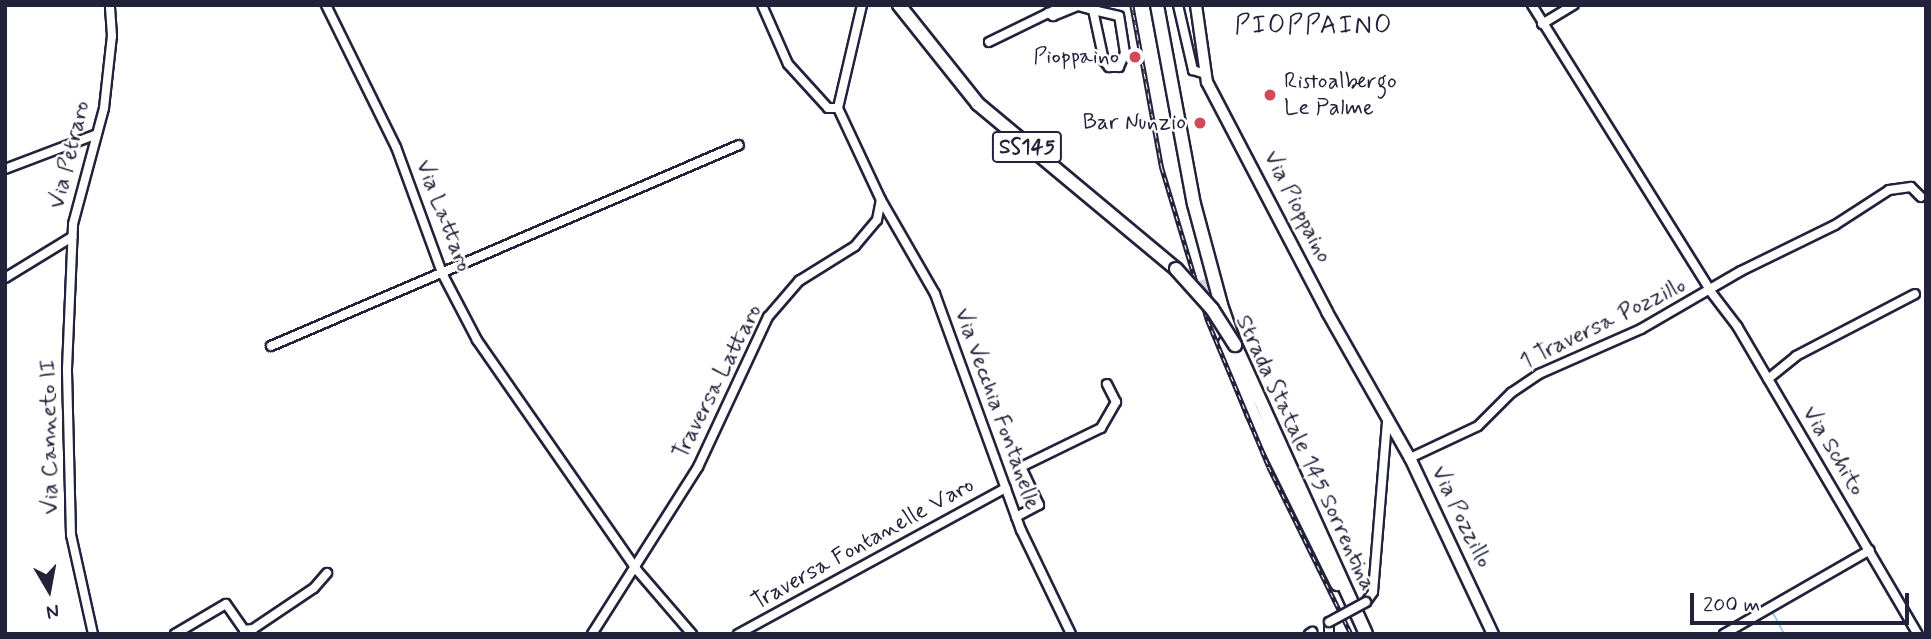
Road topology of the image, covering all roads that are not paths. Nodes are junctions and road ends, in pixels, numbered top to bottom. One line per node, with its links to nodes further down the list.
1 (110, 5): 19 (street, Via Petraro)
2 (326, 5): 25 (street, Via Lattaro)
3 (762, 5): 18 (street)
4 (862, 5): 18 (street)
5 (899, 5): 30 (highway, Strada Statale 145 Sorrentina / SS145, bridge)
6 (1065, 5): 13 (street)
7 (1157, 5): 16 (highway)
8 (1178, 5): 17 (street)
9 (1196, 5): 17 (main road, Via Pioppaino)
10 (1532, 5): 14 (street, Via Schito)
11 (1574, 5): 14 (street)
12 (1093, 10): 12 (street); 13 (street)
13 (1048, 13): 15 (street)
14 (1542, 24): 28 (street, Via Schito)
15 (989, 42)
16 (1168, 64): 27 (highway); 30 (highway, bridge)
17 (1205, 74): 34 (main road, Via Pioppaino)
18 (838, 108): 23 (street)
19 (97, 134): 21 (street); 24 (street, Via Petraro)
20 (739, 145): 25 (street)
21 (5, 169)
22 (1921, 197): 28 (street)
23 (881, 200): 36 (street, Via Vecchia Fontanelle); 39 (street, Traversa Lattaro)
24 (72, 237): 26 (street, Via Petraro); 42 (street, Via Canneto II)
25 (442, 273): 31 (street); 39 (street, Via Lattaro)
26 (5, 278)
27 (1205, 279)
28 (1711, 292): 32 (street, Via Schito); 35 (street, 1 Traversa Pozzillo)
29 (1915, 294): 32 (street)
30 (1230, 344): 41 (highway, Strada Statale 145 Sorrentina / SS145); 41 (highway)
31 (271, 346)
32 (1768, 379): 38 (street, Via Schito)
33 (1107, 384): 37 (street)
34 (1387, 420): 35 (main road, Via Pozzillo); 48 (street, bridge)
35 (1410, 458): 49 (main road, Via Pozzillo)
36 (1006, 488): 37 (street, Via Vecchia Fontanelle); 46 (street, Traversa Fontanelle Varo)
37 (1016, 517): 47 (street, Via Vecchia Fontanelle)
38 (1870, 550): 50 (street); 51 (street, Via Schito)
39 (636, 569): 44 (street, Traversa Lattaro); 45 (street, Via Lattaro)
40 (327, 573): 43 (street)
41 (1366, 633)
42 (93, 634)
43 (175, 634)
44 (592, 634)
45 (692, 634)
46 (738, 634)
47 (1071, 634)
48 (1329, 634)
49 (1493, 634)
50 (1724, 634)
51 (1917, 634)

